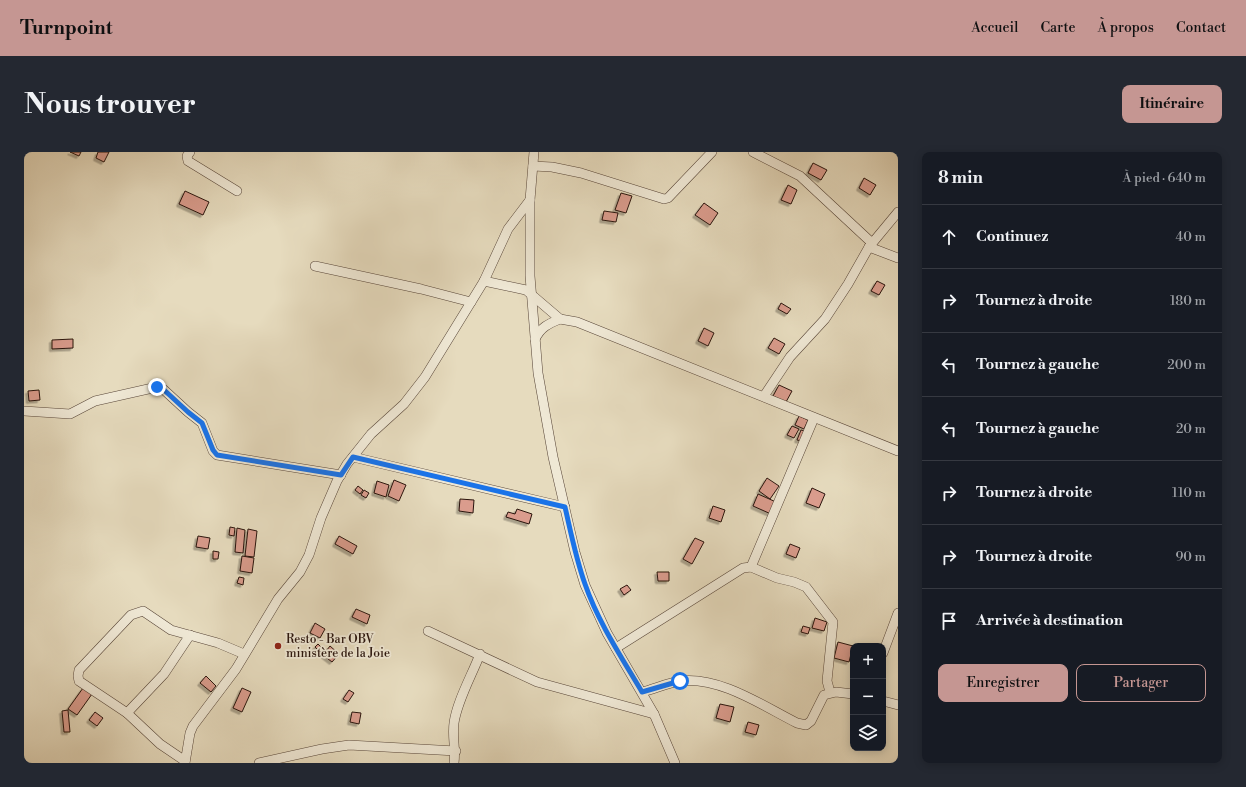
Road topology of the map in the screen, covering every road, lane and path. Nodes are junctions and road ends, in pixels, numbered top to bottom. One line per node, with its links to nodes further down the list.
1 (190, 152): 6 (street)
2 (534, 152): 5 (street)
3 (712, 152): 5 (street)
4 (753, 152): 9 (street)
5 (533, 166): 7 (street)
6 (237, 191)
7 (530, 200): 12 (street); 13 (street)
8 (898, 212): 9 (street)
9 (870, 245): 10 (street); 17 (street)
10 (898, 258)
11 (315, 266): 14 (street)
12 (484, 281): 13 (street); 14 (street)
13 (532, 294): 15 (street); 16 (street)
14 (471, 302): 21 (street)
15 (560, 319): 16 (street); 17 (street)
16 (535, 339): 23 (street)
17 (764, 396): 19 (street)
18 (24, 411): 22 (street)
19 (814, 418): 20 (street); 24 (street)
20 (898, 450)
21 (353, 457): 22 (street); 23 (street)
22 (341, 475): 30 (street)
23 (565, 507): 29 (street)
24 (751, 567): 29 (street); 33 (street)
25 (898, 613): 28 (street)
26 (428, 631): 31 (street)
27 (190, 634): 30 (street); 37 (street); 37 (street)
28 (886, 646)
29 (616, 648): 32 (street)
30 (244, 654): 40 (street)
31 (480, 654): 38 (street); 39 (street)
32 (642, 692): 33 (street); 38 (street)
33 (830, 692): 34 (street)
34 (850, 694)
35 (886, 702): 36 (street)
36 (898, 705)
37 (127, 713): 40 (street)
38 (654, 714): 43 (street)
39 (456, 751): 41 (street); 42 (street)
40 (185, 762)
41 (259, 763)
42 (454, 763)
43 (675, 763)

